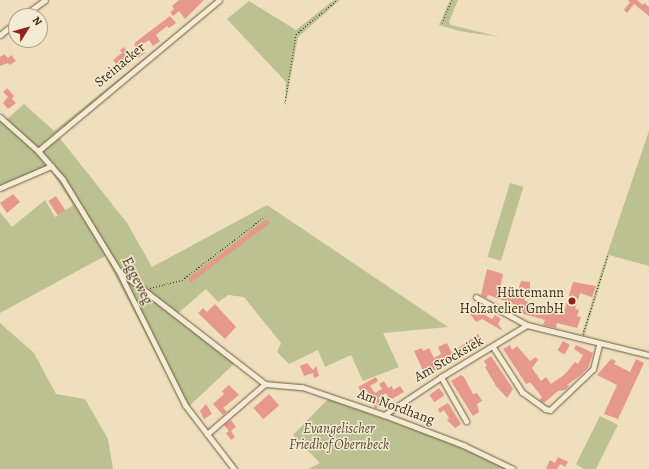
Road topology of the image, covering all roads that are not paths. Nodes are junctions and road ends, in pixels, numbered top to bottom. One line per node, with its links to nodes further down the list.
1 (45, 0): 3 (street)
2 (219, 0): 5 (street, Steinacker)
3 (34, 8)
4 (0, 117): 5 (street, Eggeweg)
5 (38, 151): 6 (street, Eggeweg)
6 (51, 166): 7 (street); 8 (street, Eggeweg)
7 (0, 188)
8 (118, 270): 15 (street); 18 (street, Eggeweg)
9 (476, 296): 10 (street)
10 (527, 325): 11 (street); 12 (street, Am Stocksiek)
11 (599, 345): 12 (street); 13 (street)
12 (493, 347): 14 (street, Am Stocksiek)
13 (649, 355)
14 (441, 377): 16 (street, Am Stocksiek); 17 (street)
15 (265, 384): 16 (street, Am Nordhang); 18 (street)
16 (384, 415): 20 (street, Am Nordhang)
17 (466, 421)
18 (207, 434): 19 (street, Eggeweg)
19 (234, 469)
20 (513, 469)

